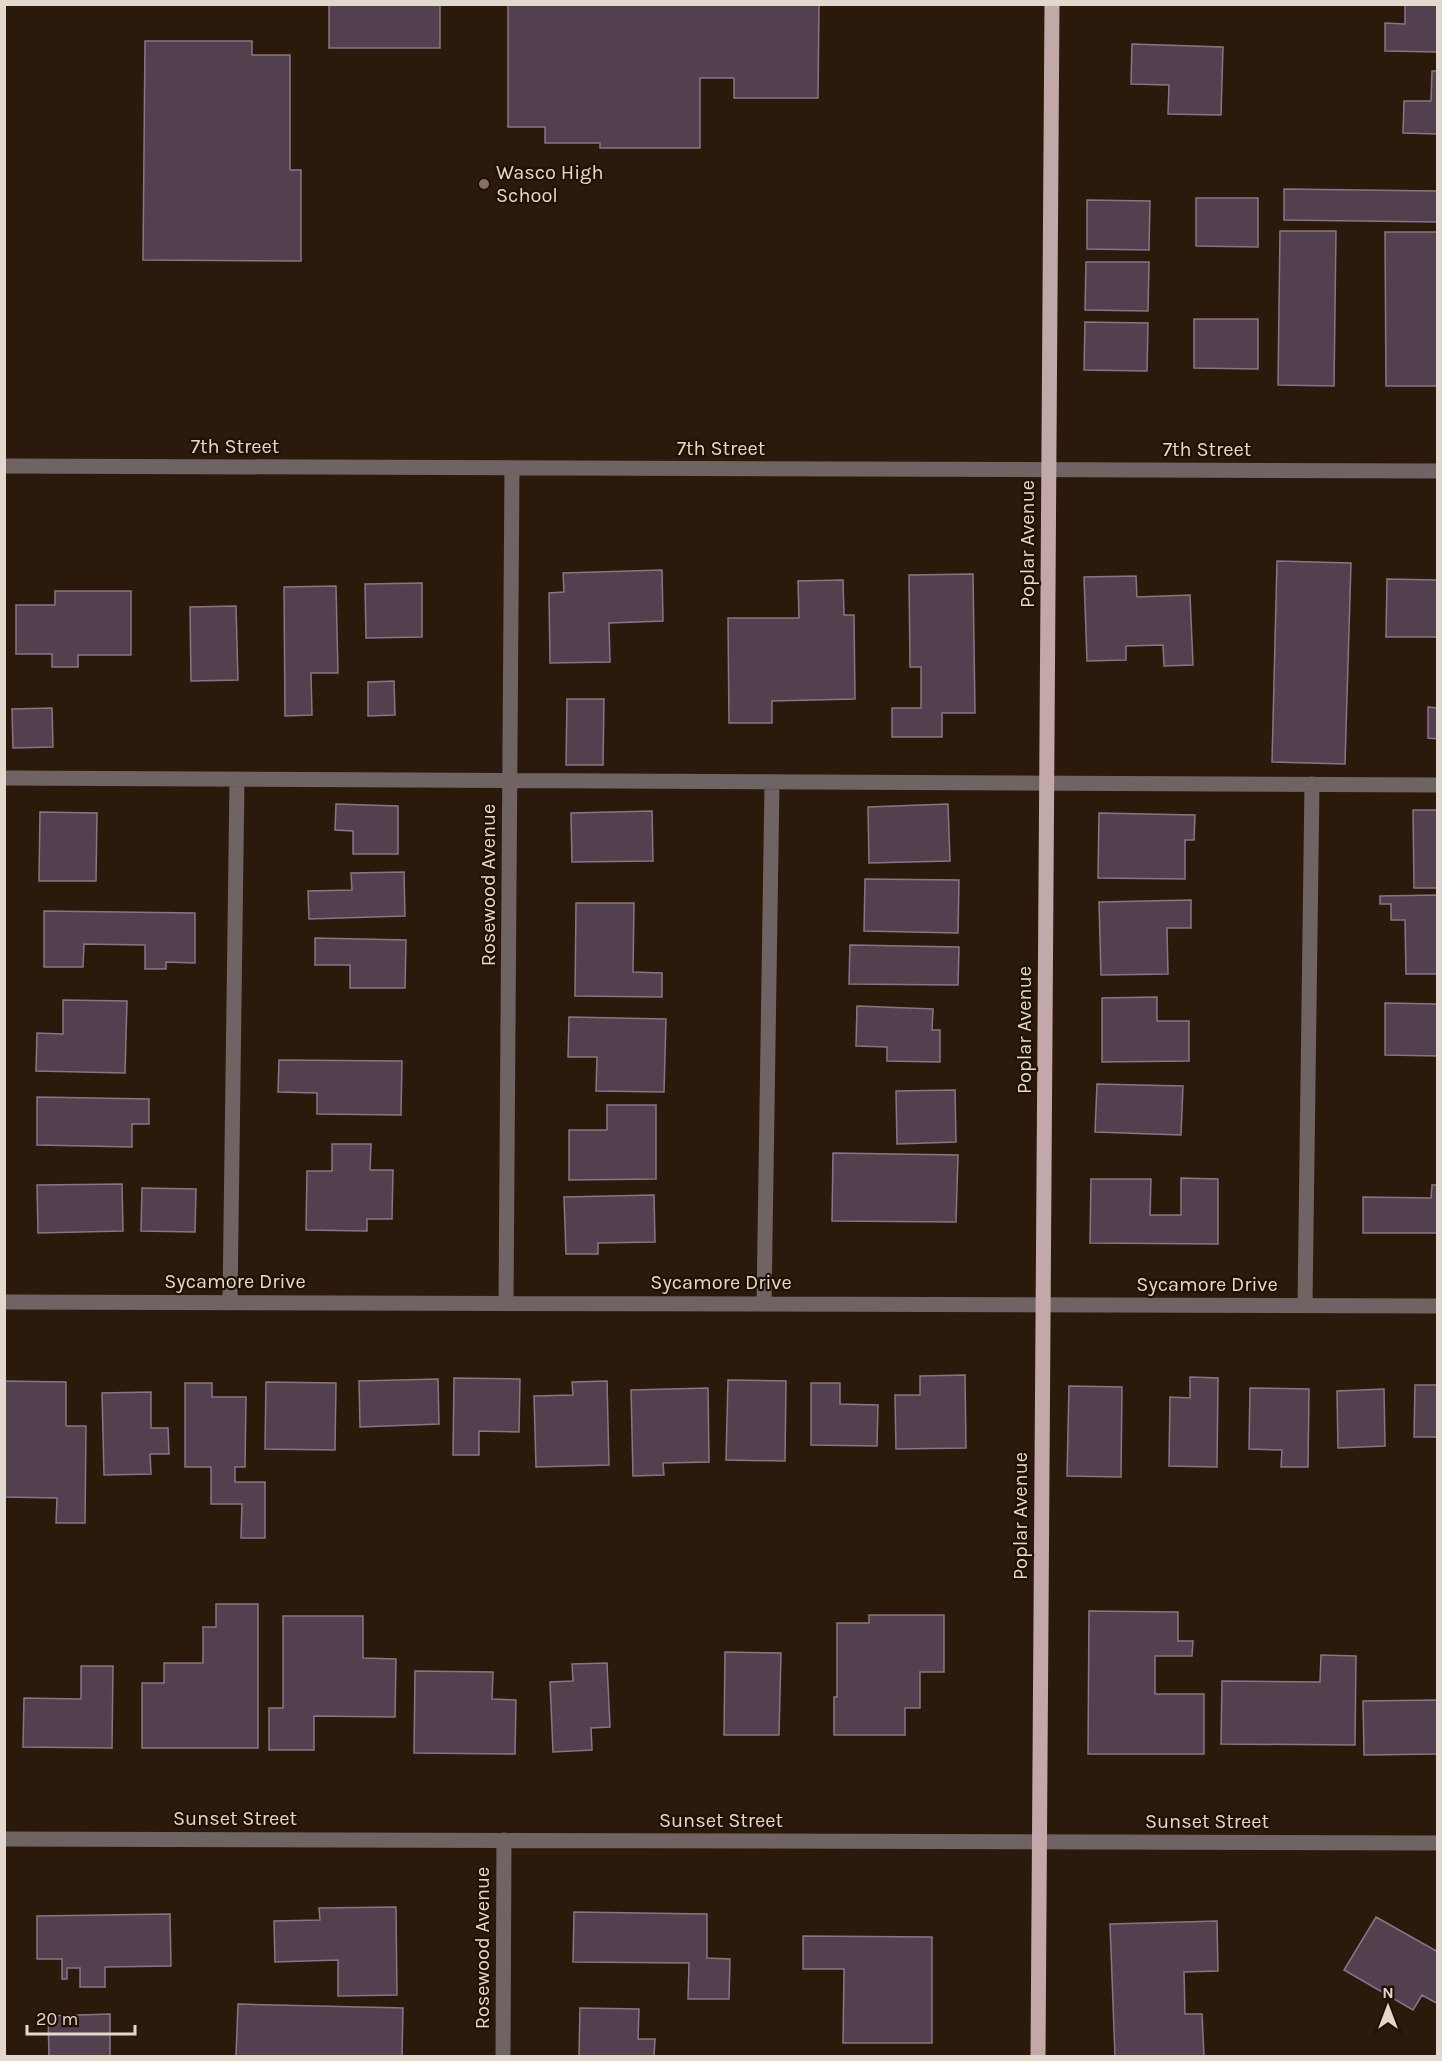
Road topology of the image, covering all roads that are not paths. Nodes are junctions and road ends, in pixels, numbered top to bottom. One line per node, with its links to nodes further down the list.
1 (1052, 4): 4 (main road, Poplar Avenue)
2 (4, 466): 3 (street, 7th Street)
3 (512, 468): 4 (street, 7th Street); 8 (street, Rosewood Avenue)
4 (1049, 470): 5 (street, 7th Street); 10 (main road, Poplar Avenue)
5 (1437, 471)
6 (4, 778): 7 (street)
7 (237, 779): 8 (street); 14 (street)
8 (510, 780): 9 (street); 15 (street, Rosewood Avenue)
9 (772, 783): 10 (street); 16 (street)
10 (1046, 783): 11 (street); 17 (main road, Poplar Avenue)
11 (1312, 784): 12 (street); 18 (street)
12 (1437, 784)
13 (4, 1302): 14 (street, Sycamore Drive)
14 (230, 1302): 15 (street, Sycamore Drive)
15 (506, 1303): 16 (street, Sycamore Drive)
16 (764, 1304): 17 (street, Sycamore Drive)
17 (1043, 1305): 18 (street, Sycamore Drive); 22 (main road, Poplar Avenue)
18 (1305, 1305): 19 (street, Sycamore Drive)
19 (1437, 1306)
20 (4, 1839): 21 (street, Sunset Street)
21 (504, 1840): 22 (street, Sunset Street); 24 (street, Rosewood Avenue)
22 (1039, 1842): 23 (street, Sunset Street); 25 (main road, Poplar Avenue)
23 (1437, 1843)
24 (502, 2056)
25 (1038, 2056)

